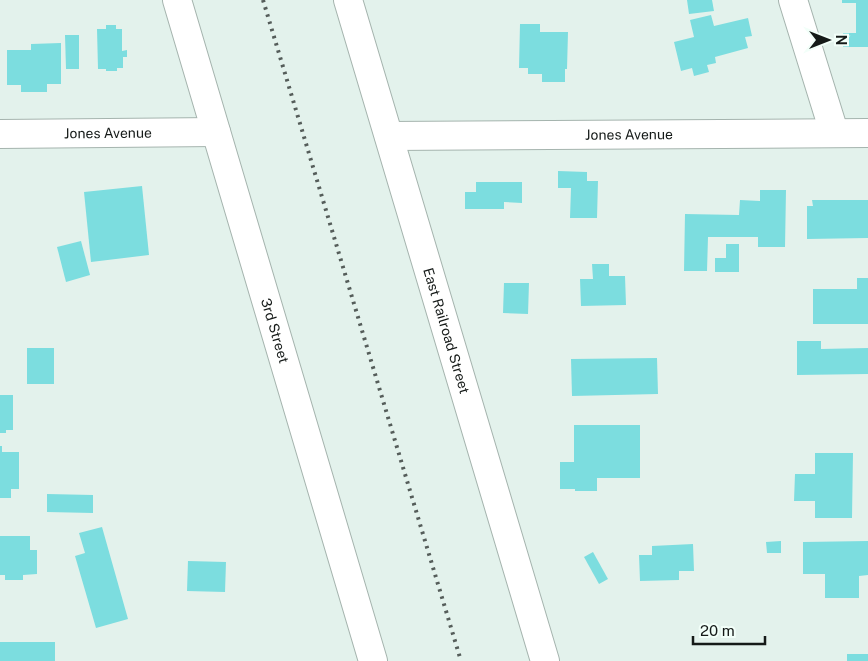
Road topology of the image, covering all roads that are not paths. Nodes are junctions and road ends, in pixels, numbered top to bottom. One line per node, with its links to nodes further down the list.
1 (177, 0): 4 (street, 3rd Street)
2 (348, 0): 8 (street, East Railroad Street)
3 (793, 0): 5 (street)
4 (216, 132): 7 (street, Jones Avenue); 9 (street, 3rd Street)
5 (834, 132): 6 (street, Jones Avenue); 8 (street, Jones Avenue)
6 (868, 133)
7 (0, 134)
8 (389, 136): 10 (street, East Railroad Street)
9 (372, 661)
10 (545, 661)

